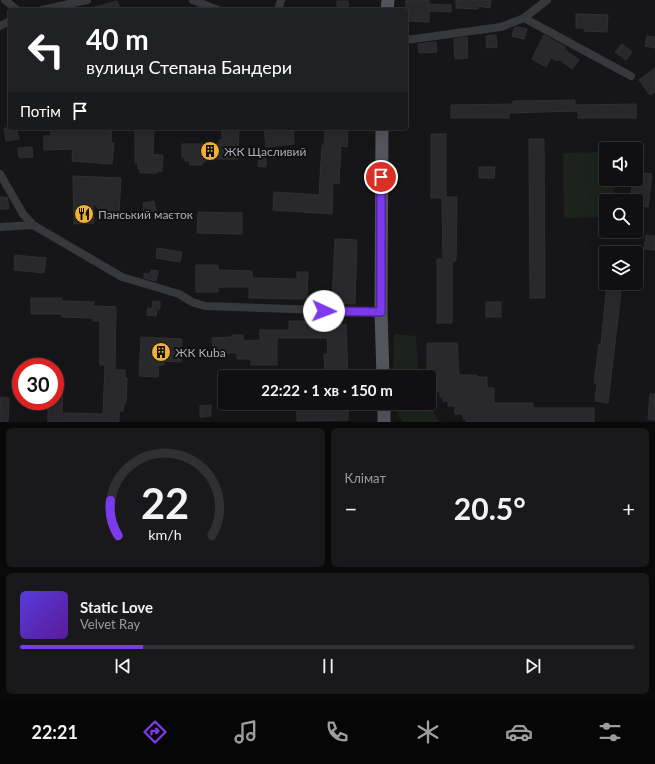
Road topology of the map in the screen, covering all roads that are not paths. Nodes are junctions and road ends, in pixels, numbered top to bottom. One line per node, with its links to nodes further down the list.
1 (4, 0): 5 (street)
2 (87, 0): 6 (street)
3 (193, 0): 7 (street)
4 (547, 0): 8 (street)
5 (14, 8)
6 (51, 8)
7 (213, 8)
8 (524, 18): 9 (street); 10 (street)
9 (408, 40)
10 (630, 76)
11 (382, 130): 15 (main road)
12 (0, 174): 13 (street)
13 (33, 225): 14 (street); 15 (street)
14 (0, 227)
15 (381, 312): 16 (main road)
16 (383, 370)
17 (384, 410): 18 (main road)
18 (384, 422)

